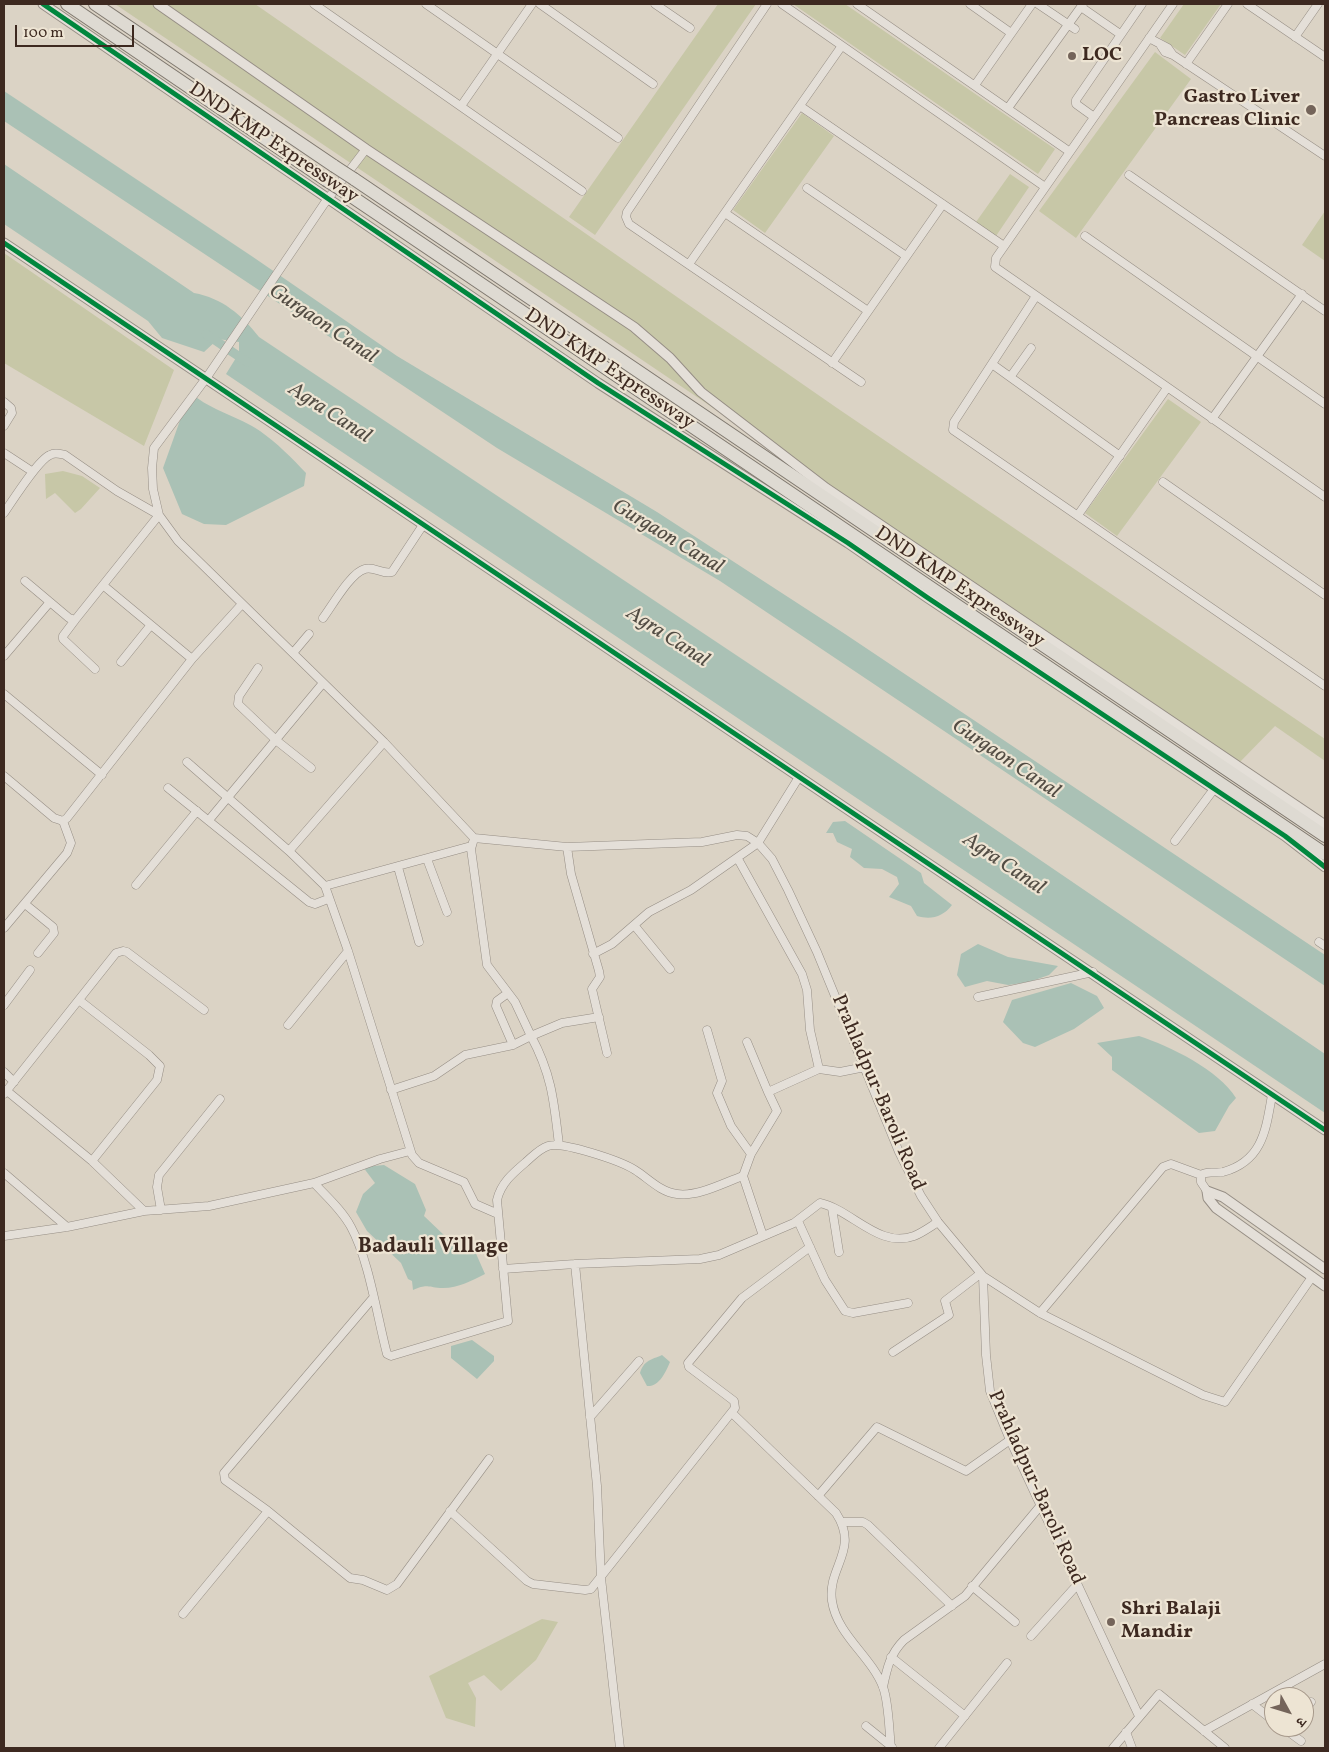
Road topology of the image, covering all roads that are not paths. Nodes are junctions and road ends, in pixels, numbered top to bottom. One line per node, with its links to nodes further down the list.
1 (43, 4): 47 (street)
2 (67, 4): 119 (highway, DND KMP Expressway, bridge)
3 (95, 4): 112 (highway, DND KMP Expressway, bridge)
4 (158, 4): 40 (street)
5 (314, 4): 35 (street)
6 (426, 4): 30 (street)
7 (532, 4): 30 (street)
8 (540, 4): 33 (street)
9 (655, 4): 24 (street)
10 (767, 4): 54 (street)
11 (782, 4): 29 (street)
12 (858, 4): 34 (street)
13 (970, 4): 25 (street)
14 (1032, 4): 25 (street)
15 (1038, 4): 23 (street)
16 (1142, 4): 26 (street)
17 (1161, 4): 22 (street)
18 (1228, 4): 32 (street)
19 (1247, 4): 27 (street)
20 (1318, 4): 27 (street)
21 (1082, 5): 23 (street); 26 (street)
22 (1171, 6): 28 (street)
23 (1072, 27): 37 (street)
24 (690, 28)
25 (1011, 33): 34 (street)
26 (1120, 34): 38 (street)
27 (1295, 37): 31 (street)
28 (1149, 38): 32 (street); 38 (street)
29 (841, 47): 36 (street); 44 (street)
30 (497, 53): 35 (street); 39 (street)
31 (1325, 58)
32 (1186, 64): 42 (street)
33 (653, 84)
34 (975, 85): 37 (street)
35 (460, 106): 46 (street)
36 (800, 106): 48 (street); 49 (street)
37 (1008, 108): 41 (street)
38 (1094, 117): 41 (street)
39 (618, 138)
40 (366, 149): 47 (street); 111 (street)
41 (1070, 152): 44 (street)
42 (1325, 156)
43 (1129, 175): 55 (street)
44 (1046, 187): 52 (street)
45 (807, 188): 53 (street)
46 (582, 191)
47 (326, 202): 63 (street); 106 (street)
48 (943, 204): 52 (street); 53 (street)
49 (725, 213): 54 (street); 57 (street)
50 (1085, 236): 60 (street)
51 (4, 243): 63 (street)
52 (1004, 246): 56 (street)
53 (906, 256): 57 (street)
54 (689, 264): 61 (street)
55 (1302, 294): 58 (street); 60 (street)
56 (1036, 296): 62 (street); 66 (street)
57 (868, 311): 61 (street)
58 (1325, 311)
59 (1031, 348): 64 (street)
60 (1257, 356): 68 (street); 69 (street)
61 (832, 363): 65 (street)
62 (992, 364): 64 (street); 77 (street)
63 (208, 375): 78 (street); 79 (street)
64 (1010, 376): 72 (street)
65 (861, 382)
66 (1168, 388): 69 (street); 72 (street)
67 (4, 402): 70 (street)
68 (1325, 404)
69 (1212, 419): 75 (street)
70 (4, 426)
71 (4, 453): 73 (street)
72 (1120, 456): 77 (street)
73 (34, 472): 76 (street); 78 (street)
74 (1163, 482): 82 (street)
75 (1325, 497)
76 (4, 513)
77 (1078, 515): 96 (street)
78 (159, 516): 81 (street); 84 (street)
79 (423, 525): 85 (street); 104 (street)
80 (25, 581): 83 (street)
81 (104, 586): 86 (street); 87 (street)
82 (1325, 595)
83 (50, 602): 86 (street); 90 (street)
84 (242, 604): 89 (street); 91 (street)
85 (323, 618)
86 (75, 620): 94 (street)
87 (150, 626): 91 (street); 92 (street)
88 (310, 634): 89 (street)
89 (293, 653): 95 (street)
90 (4, 656)
91 (192, 659): 102 (street)
92 (121, 662)
93 (258, 668): 98 (street)
94 (95, 669)
95 (323, 683): 98 (street); 99 (street)
96 (1325, 684)
97 (4, 694): 102 (street)
98 (277, 741): 101 (street); 107 (street)
99 (384, 742): 113 (street); 118 (street)
100 (188, 762): 107 (street)
101 (311, 768)
102 (102, 775): 110 (street)
103 (4, 776): 110 (street)
104 (799, 777): 115 (street); 137 (street)
105 (168, 788): 108 (street)
106 (1214, 789): 114 (street); 123 (street)
107 (229, 797): 109 (street); 118 (street)
108 (197, 811): 109 (street); 124 (street)
109 (209, 820): 126 (street)
110 (63, 821): 127 (street)
111 (1325, 825)
112 (1325, 836)
113 (474, 838): 116 (street); 117 (street)
114 (1175, 841)
115 (758, 843): 117 (street); 121 (street); 150 (street, Prahladpur-Baroli Road)
116 (471, 846): 120 (street); 138 (street)
117 (567, 847): 134 (street)
118 (289, 851): 125 (street)
119 (1325, 854)
120 (427, 859): 122 (street); 128 (street)
121 (738, 859): 129 (street); 151 (street)
122 (398, 867): 125 (street); 131 (street)
123 (1325, 867)
124 (136, 885)
125 (325, 886): 126 (street)
126 (328, 899): 132 (street)
127 (25, 904): 130 (street); 133 (street)
128 (446, 912)
129 (634, 924): 134 (street); 136 (street)
130 (4, 928)
131 (419, 942)
132 (348, 951): 144 (street); 154 (street)
133 (38, 953)
134 (593, 954): 143 (street)
135 (30, 970): 141 (street)
136 (670, 970)
137 (1093, 972): 139 (street); 157 (street)
138 (508, 993): 146 (street); 148 (street)
139 (978, 998)
140 (79, 1000): 142 (street); 153 (street); 163 (street)
141 (4, 1005)
142 (204, 1010)
143 (600, 1017): 146 (street); 149 (street)
144 (288, 1025)
145 (707, 1030): 162 (street)
146 (531, 1036): 148 (street); 160 (street)
147 (746, 1042): 155 (street)
148 (513, 1045): 154 (street)
149 (607, 1053)
150 (865, 1067): 151 (street); 174 (street, Prahladpur-Baroli Road)
151 (819, 1069): 155 (street)
152 (4, 1072): 153 (street)
153 (14, 1082): 156 (street)
154 (391, 1090): 161 (street)
155 (768, 1092): 162 (street)
156 (5, 1093): 163 (street)
157 (1272, 1096): 159 (street); 165 (street)
158 (220, 1099): 170 (street)
159 (1325, 1130)
160 (559, 1145): 166 (street); 172 (street)
161 (410, 1151): 167 (street); 172 (street)
162 (751, 1154): 166 (street)
163 (92, 1161): 171 (street)
164 (4, 1173): 175 (street)
165 (1201, 1175): 168 (street); 188 (street)
166 (743, 1176): 177 (street)
167 (314, 1183): 170 (street); 186 (street)
168 (1207, 1191): 182 (street); 184 (street)
169 (832, 1208): 173 (street); 174 (street); 179 (street)
170 (161, 1210): 171 (street)
171 (144, 1212): 175 (street)
172 (498, 1214): 181 (street)
173 (798, 1221): 177 (street); 178 (street)
174 (938, 1222): 183 (street, Prahladpur-Baroli Road)
175 (67, 1227): 176 (street)
176 (4, 1236)
177 (763, 1236): 180 (street)
178 (810, 1247): 187 (street); 191 (street)
179 (839, 1252)
180 (576, 1264): 181 (street); 192 (street)
181 (503, 1269): 186 (street)
182 (1325, 1269)
183 (982, 1275): 188 (street); 189 (street); 193 (street, Prahladpur-Baroli Road)
184 (1312, 1277): 185 (street); 188 (street)
185 (1325, 1286)
186 (373, 1298): 198 (street)
187 (908, 1303)
188 (1040, 1313)
189 (893, 1352)
190 (640, 1361): 192 (street)
191 (732, 1413): 195 (street); 200 (street)
192 (590, 1417): 200 (street)
193 (1010, 1440): 195 (street); 196 (street, Prahladpur-Baroli Road)
194 (489, 1459): 197 (street)
195 (818, 1496): 199 (street)
196 (1041, 1505): 201 (street, Prahladpur-Baroli Road); 202 (street)
197 (450, 1510): 198 (street); 200 (street)
198 (268, 1511): 204 (street)
199 (842, 1522): 203 (street); 210 (street)
200 (601, 1578): 221 (street)
201 (1077, 1585): 206 (street); 214 (street, Prahladpur-Baroli Road)
202 (972, 1586): 203 (street); 205 (street)
203 (952, 1606): 207 (street)
204 (183, 1614)
205 (1014, 1622)
206 (1031, 1636)
207 (891, 1657): 210 (street); 213 (street)
208 (1007, 1663): 213 (street)
209 (1325, 1664): 211 (street)
210 (883, 1687): 220 (street)
211 (1252, 1704): 212 (street); 216 (street)
212 (1264, 1713)
213 (965, 1716): 222 (street)
214 (1139, 1716): 216 (street); 217 (street)
215 (866, 1726): 220 (street)
216 (1204, 1730): 225 (street)
217 (1126, 1732): 223 (street); 224 (street)
218 (1297, 1737): 219 (street)
219 (1301, 1741)
220 (892, 1747)
221 (620, 1748)
222 (939, 1748)
223 (1113, 1748)
224 (1132, 1748)
225 (1225, 1748)

